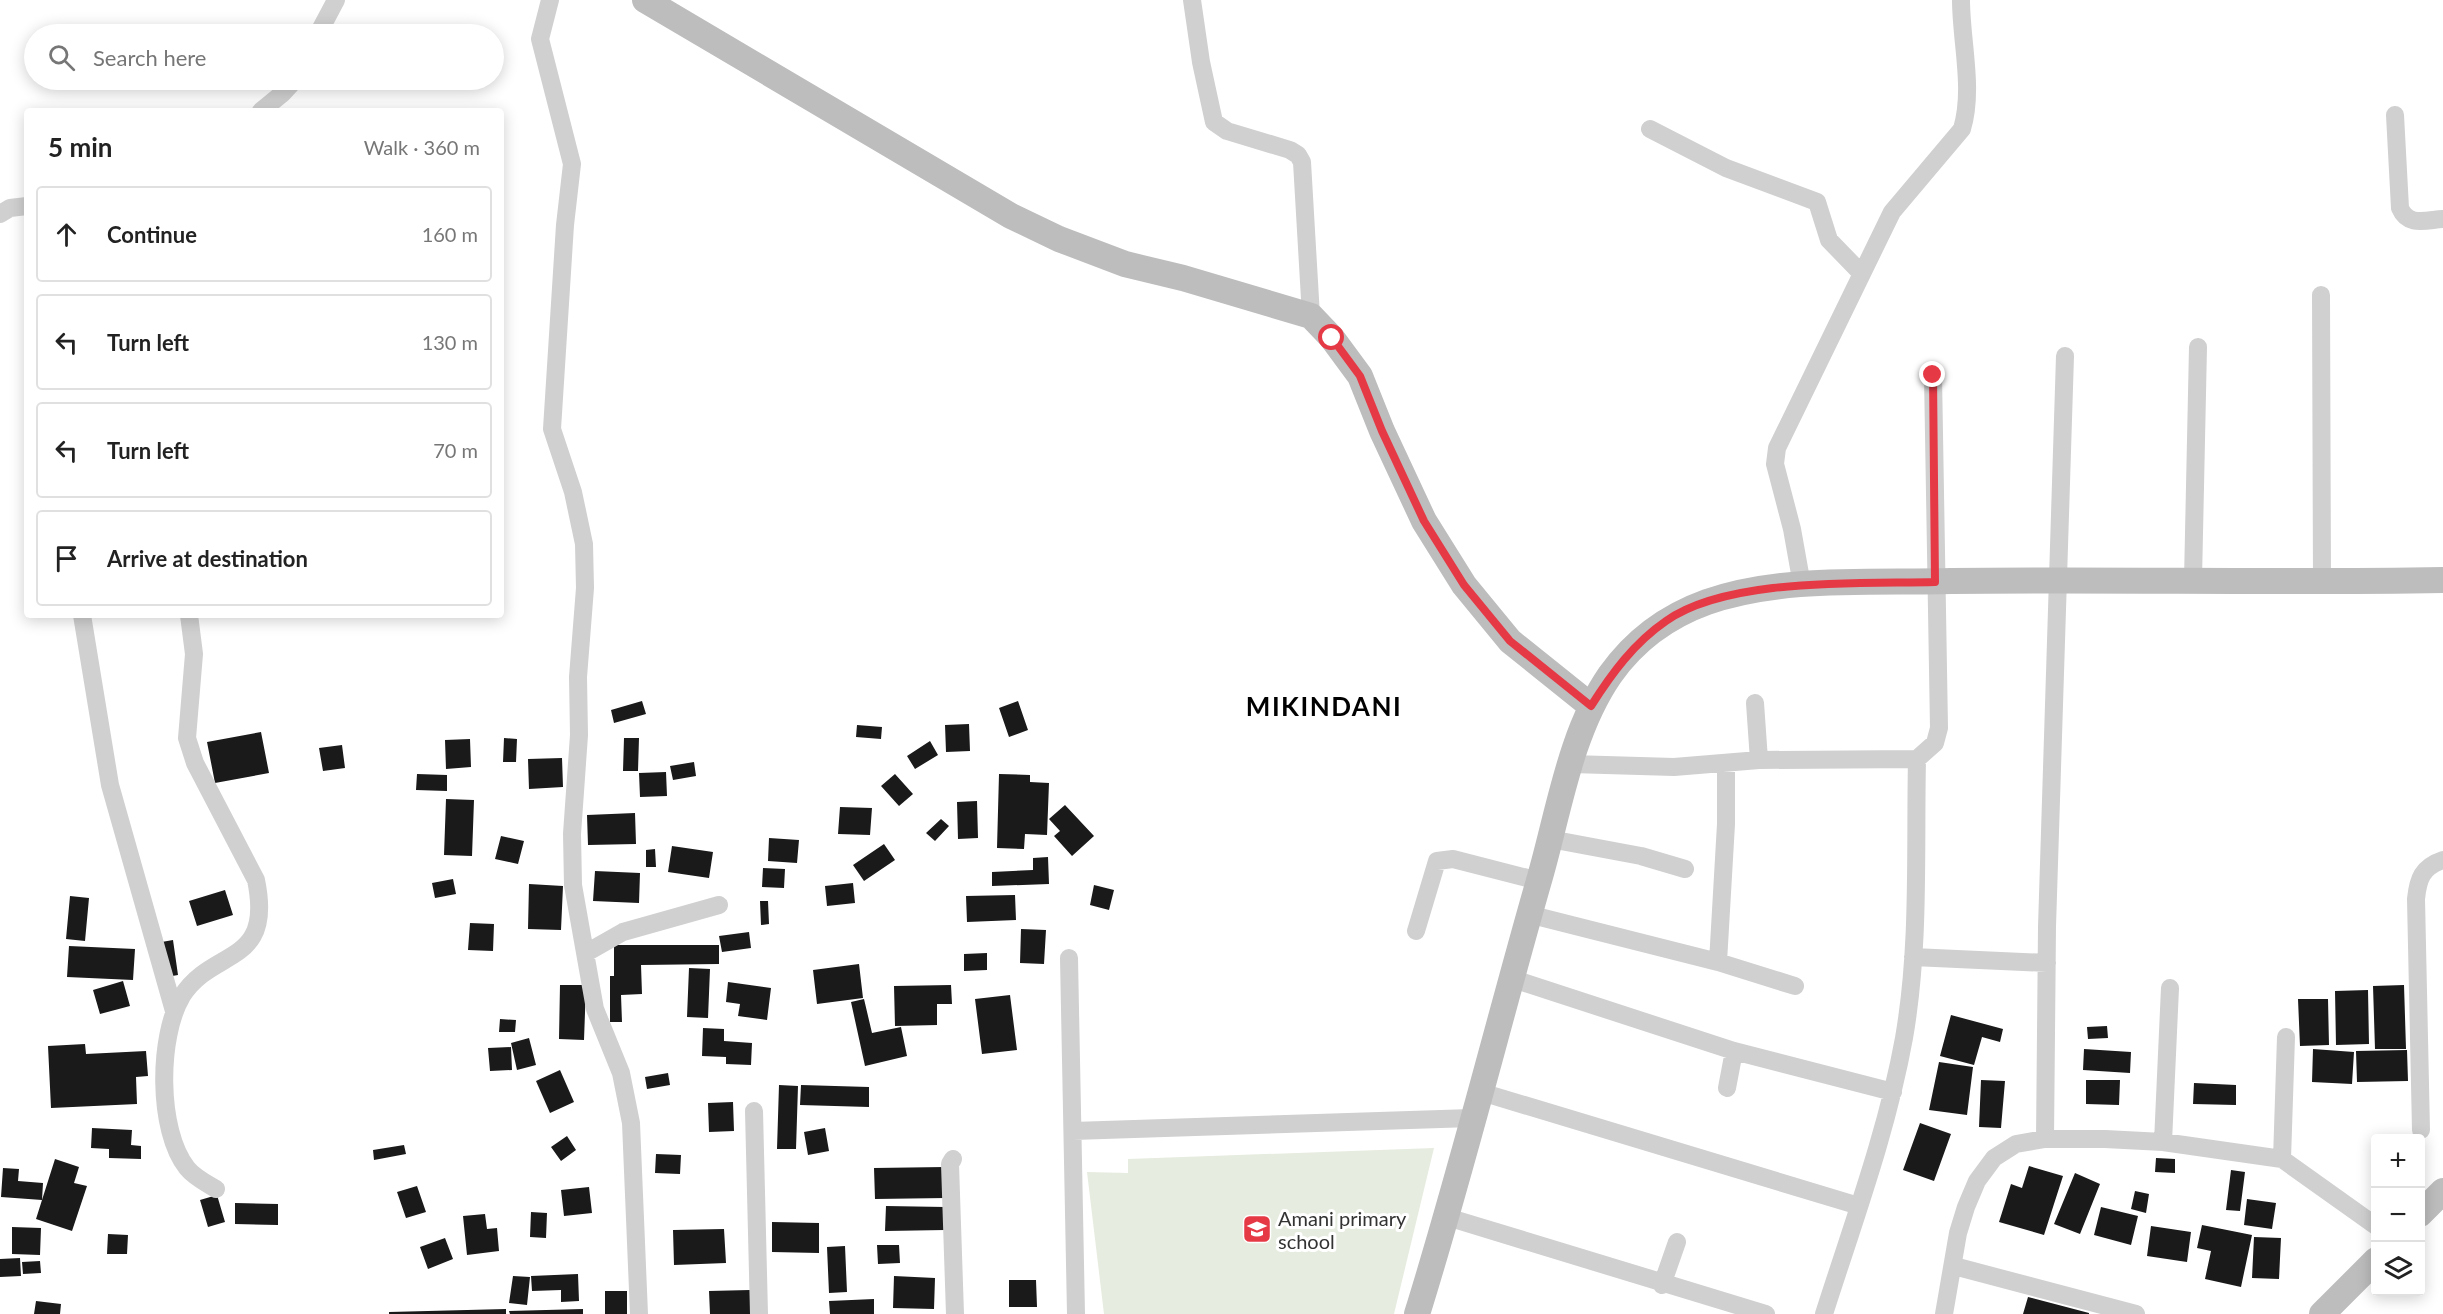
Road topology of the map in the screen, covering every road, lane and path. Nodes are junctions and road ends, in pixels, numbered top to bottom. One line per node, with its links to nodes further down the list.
1 (336, 0): 6 (street)
2 (550, 0): 41 (street)
3 (645, 0): 16 (street)
4 (1192, 0): 16 (street)
5 (1961, 0): 14 (street)
6 (323, 24)
7 (286, 90): 8 (street)
8 (265, 108)
9 (2395, 115): 13 (street)
10 (1650, 129): 14 (street)
11 (24, 206): 12 (street)
12 (0, 214)
13 (2443, 219)
14 (1861, 273): 25 (street)
15 (2321, 295): 24 (street)
16 (1311, 316): 29 (street)
17 (2198, 347): 21 (street)
18 (2065, 356): 20 (street)
19 (1933, 375): 23 (street)
20 (2060, 580): 21 (street); 23 (street); 45 (street)
21 (2193, 580): 24 (street)
22 (2443, 580): 24 (street)
23 (1935, 582): 25 (street); 30 (street)
24 (2322, 582)
25 (1802, 585): 29 (street)
26 (82, 618): 49 (street)
27 (189, 618): 49 (street)
28 (1755, 704): 31 (street)
29 (1591, 706): 33 (street)
30 (1917, 759): 31 (street); 42 (street)
31 (1759, 760): 32 (street)
32 (1726, 763): 33 (street); 44 (street)
33 (1571, 764): 34 (street)
34 (1550, 839): 36 (street); 37 (street)
35 (2443, 860): 57 (street)
36 (1685, 869)
37 (1539, 881): 39 (street); 40 (street)
38 (719, 905): 41 (street)
39 (1528, 914): 44 (street); 46 (street)
40 (1416, 931)
41 (586, 953): 73 (street)
42 (1913, 957): 45 (street); 54 (street)
43 (1069, 958): 58 (street)
44 (1718, 962): 47 (street)
45 (2047, 963): 59 (street)
46 (1510, 978): 51 (street); 53 (street)
47 (1795, 986)
48 (2170, 988): 60 (street)
49 (174, 1011): 63 (street)
50 (2286, 1037): 62 (street)
51 (1734, 1051): 52 (street); 54 (street)
52 (1727, 1088)
53 (1481, 1092): 56 (street); 65 (street)
54 (1893, 1092): 65 (street)
55 (754, 1111): 74 (street)
56 (1472, 1118): 58 (street); 67 (street)
57 (2421, 1130)
58 (1073, 1131): 76 (street)
59 (2045, 1139): 60 (street); 71 (street)
60 (2163, 1142): 62 (street)
61 (953, 1159): 75 (street)
62 (2282, 1159): 68 (street)
63 (216, 1189)
64 (2443, 1191): 66 (street)
65 (1859, 1206): 79 (street)
66 (2425, 1210)
67 (1448, 1217): 72 (street); 77 (street)
68 (2371, 1222)
69 (1677, 1242): 72 (street)
70 (2371, 1265): 82 (street)
71 (1954, 1266): 80 (street); 81 (street)
72 (1662, 1285): 78 (street)
73 (639, 1314)
74 (759, 1314)
75 (955, 1314)
76 (1076, 1314)
77 (1418, 1314)
78 (1766, 1314)
79 (1824, 1314)
80 (1944, 1314)
81 (2136, 1314)
82 (2322, 1314)

